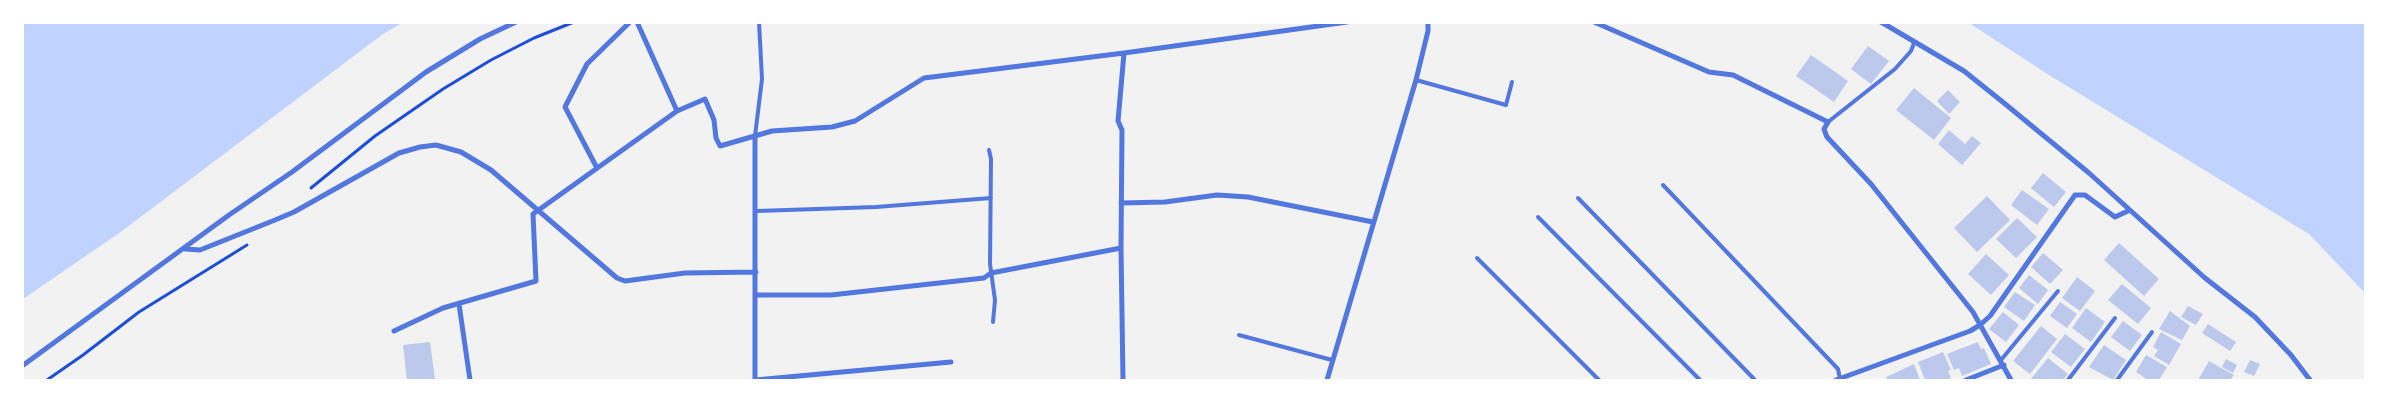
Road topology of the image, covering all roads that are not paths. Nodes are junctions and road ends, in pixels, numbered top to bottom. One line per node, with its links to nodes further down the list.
1 (516, 22): 28 (street)
2 (630, 22): 17 (street)
3 (637, 22): 13 (street)
4 (759, 22): 15 (lane)
5 (1347, 22): 10 (street)
6 (1428, 22): 11 (street)
7 (1594, 22): 14 (street)
8 (1882, 22): 9 (street)
9 (1914, 43): 14 (lane); 23 (street)
10 (1124, 53): 15 (street); 21 (street)
11 (1416, 80): 12 (lane); 26 (street)
12 (1512, 82)
13 (677, 111): 15 (street); 17 (street)
14 (1828, 122): 37 (street)
15 (755, 136): 24 (street)
16 (989, 150): 19 (lane)
17 (597, 168): 22 (street)
18 (1663, 184): 53 (lane)
19 (991, 198): 24 (lane); 31 (lane)
20 (1578, 198): 52 (lane)
21 (1121, 203): 26 (street); 27 (street)
22 (538, 210): 28 (street); 30 (street); 34 (street)
23 (2130, 210): 37 (street); 58 (street)
24 (757, 211): 30 (street)
25 (1538, 217): 51 (lane)
26 (1374, 222): 41 (street)
27 (1121, 248): 31 (street); 48 (street)
28 (185, 249): 45 (street)
29 (1477, 258): 50 (lane)
30 (756, 272): 33 (street)
31 (991, 273): 33 (street); 36 (lane)
32 (2058, 291): 42 (lane)
33 (755, 295): 47 (street)
34 (459, 304): 38 (street); 46 (street)
35 (2115, 318): 56 (lane)
36 (993, 322)
37 (1980, 325): 42 (street); 53 (street)
38 (394, 330)
39 (2152, 332): 57 (lane)
40 (1239, 335): 41 (lane)
41 (1332, 360): 49 (street)
42 (2001, 360): 44 (street)
43 (951, 362): 47 (street)
44 (2004, 365): 54 (street); 55 (street)
45 (22, 366)
46 (470, 380)
47 (755, 380)
48 (1123, 380)
49 (1327, 380)
50 (1599, 380)
51 (1700, 380)
52 (1755, 380)
53 (1838, 380)
54 (1966, 380)
55 (2011, 380)
56 (2068, 380)
57 (2117, 380)
58 (2310, 380)

